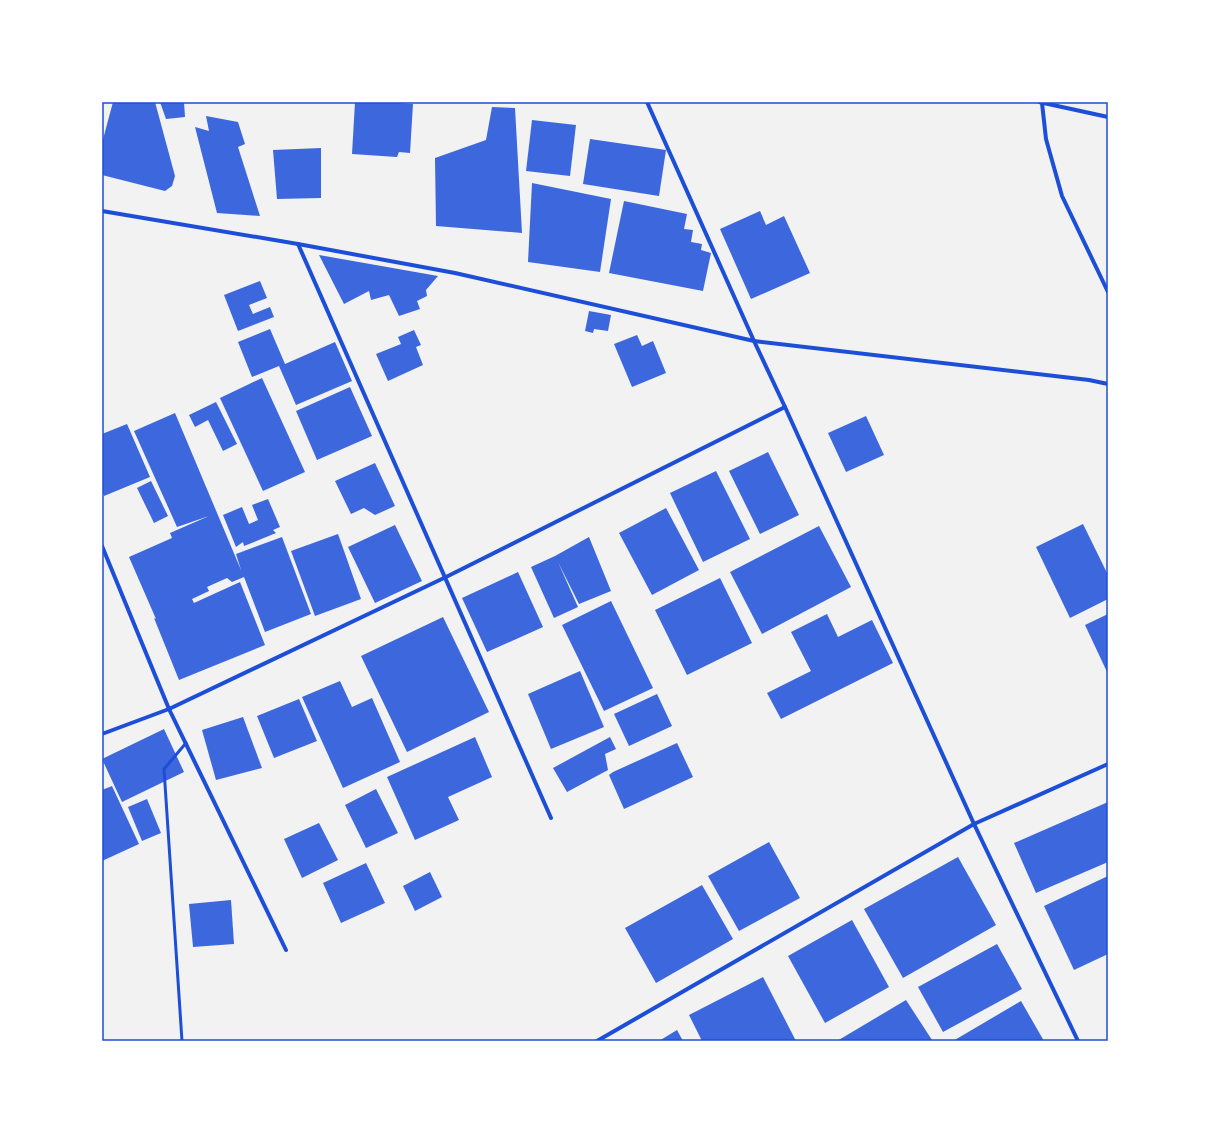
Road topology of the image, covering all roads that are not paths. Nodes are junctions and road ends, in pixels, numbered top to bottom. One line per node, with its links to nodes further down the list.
1 (647, 102): 7 (street)
2 (1041, 102): 3 (street); 6 (street)
3 (1108, 118)
4 (102, 211): 5 (street)
5 (298, 244): 7 (street); 11 (street)
6 (1108, 292)
7 (754, 341): 8 (street); 9 (street)
8 (1108, 384)
9 (785, 407): 11 (street); 17 (street)
10 (102, 546): 12 (street)
11 (446, 577): 12 (street); 16 (street)
12 (169, 709): 13 (street); 14 (street)
13 (102, 734)
14 (186, 743): 18 (street); 19 (lane)
15 (1108, 764): 17 (street)
16 (552, 818)
17 (974, 824): 20 (street); 21 (street)
18 (286, 950)
19 (182, 1041)
20 (597, 1041)
21 (1078, 1041)

